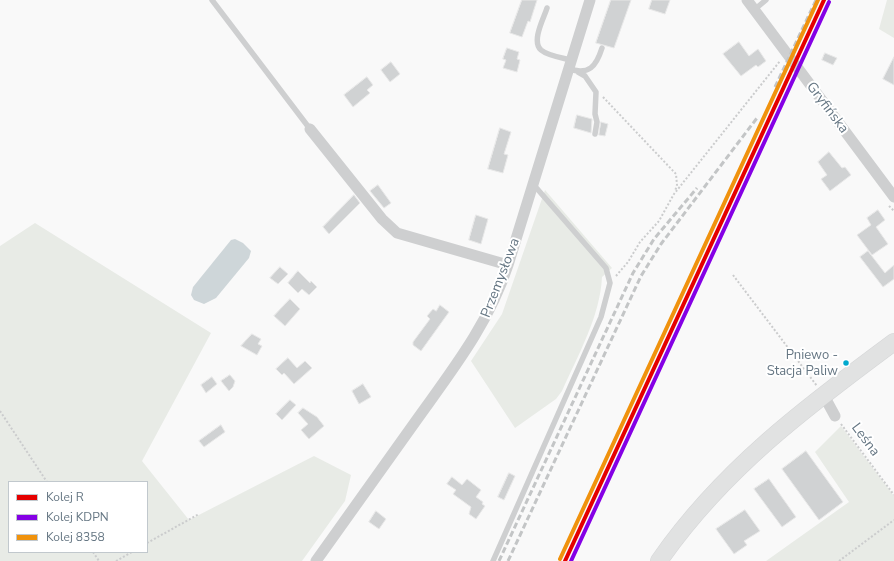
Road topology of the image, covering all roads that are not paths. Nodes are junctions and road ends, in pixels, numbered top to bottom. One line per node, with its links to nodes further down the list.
1 (212, 0): 9 (lane)
2 (590, 0): 8 (street, Przemysłowa)
3 (747, 0): 6 (street, Gryfińska)
4 (766, 0): 6 (lane)
5 (547, 8): 8 (lane)
6 (754, 10): 12 (street, Gryfińska)
7 (602, 48): 8 (lane)
8 (573, 67): 10 (lane); 11 (street, Przemysłowa)
9 (310, 129): 13 (street)
10 (595, 134)
11 (533, 184): 13 (street, Przemysłowa); 18 (lane)
12 (894, 197)
13 (508, 265): 17 (street, Przemysłowa)
14 (894, 342): 15 (main road)
15 (823, 394): 16 (street); 19 (main road)
16 (834, 416)
17 (316, 561)
18 (493, 561)
19 (659, 561)

